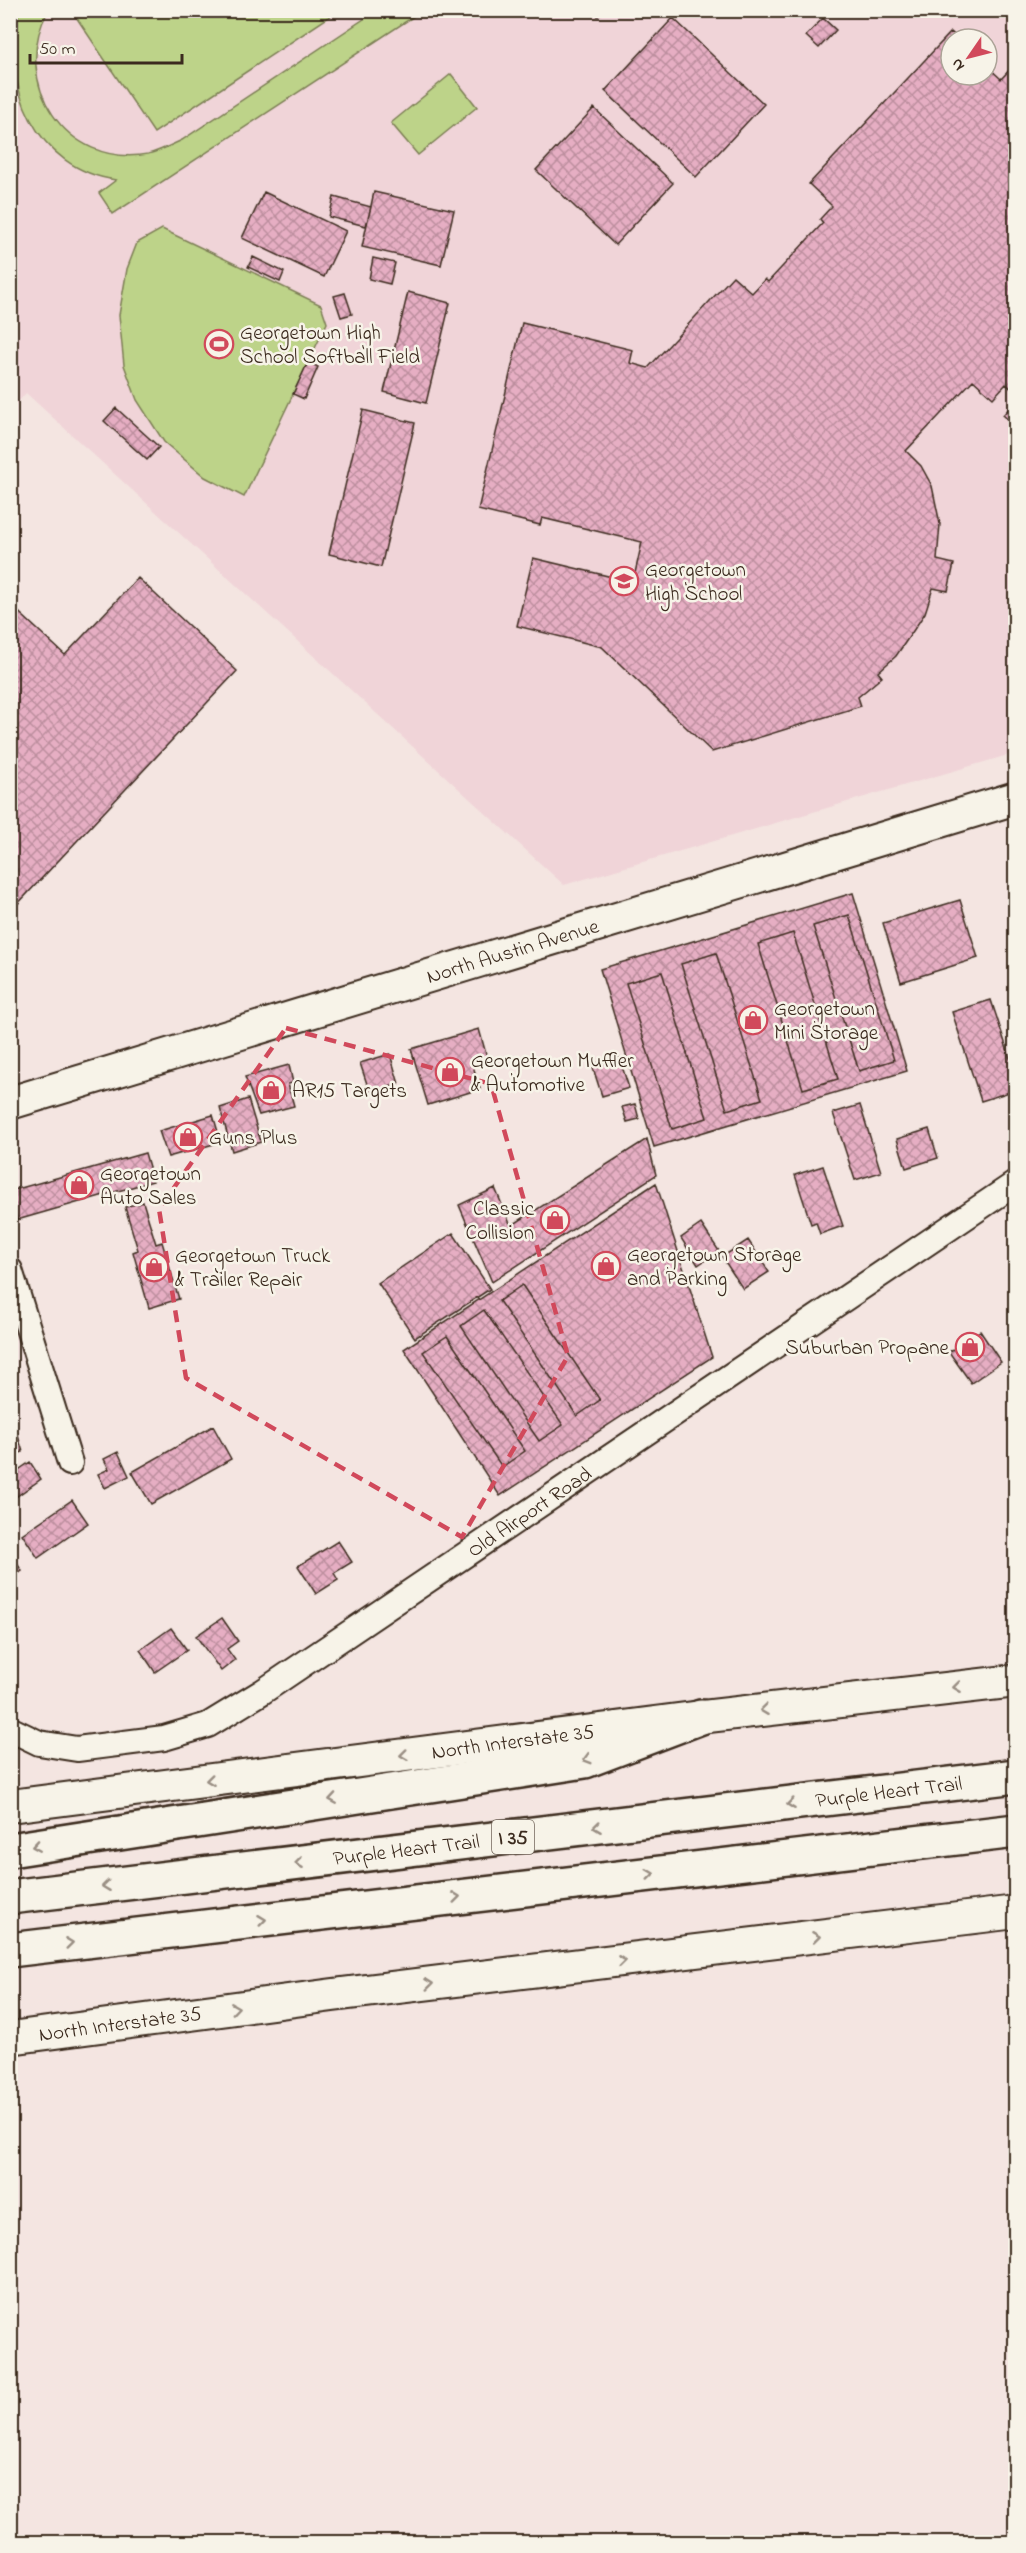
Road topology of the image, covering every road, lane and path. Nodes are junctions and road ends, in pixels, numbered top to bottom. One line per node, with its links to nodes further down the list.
1 (1016, 798): 2 (main road, North Austin Avenue)
2 (10, 1103)
3 (1016, 1183): 8 (street, Old Airport Road)
4 (10, 1270): 5 (street)
5 (70, 1463)
6 (1016, 1681): 7 (main road, North Interstate 35, one-way to 7)
7 (701, 1717): 10 (main road, North Interstate 35, one-way to 10); 12 (highway, one-way to 12)
8 (10, 1729)
9 (1016, 1776): 13 (highway, Purple Heart Trail / I 35, one-way to 13)
10 (10, 1806)
11 (1016, 1831): 15 (highway, one-way to 11)
12 (10, 1850)
13 (10, 1897)
14 (1016, 1912): 16 (main road, North Interstate 35, one-way to 14)
15 (10, 1950)
16 (14, 2043)

